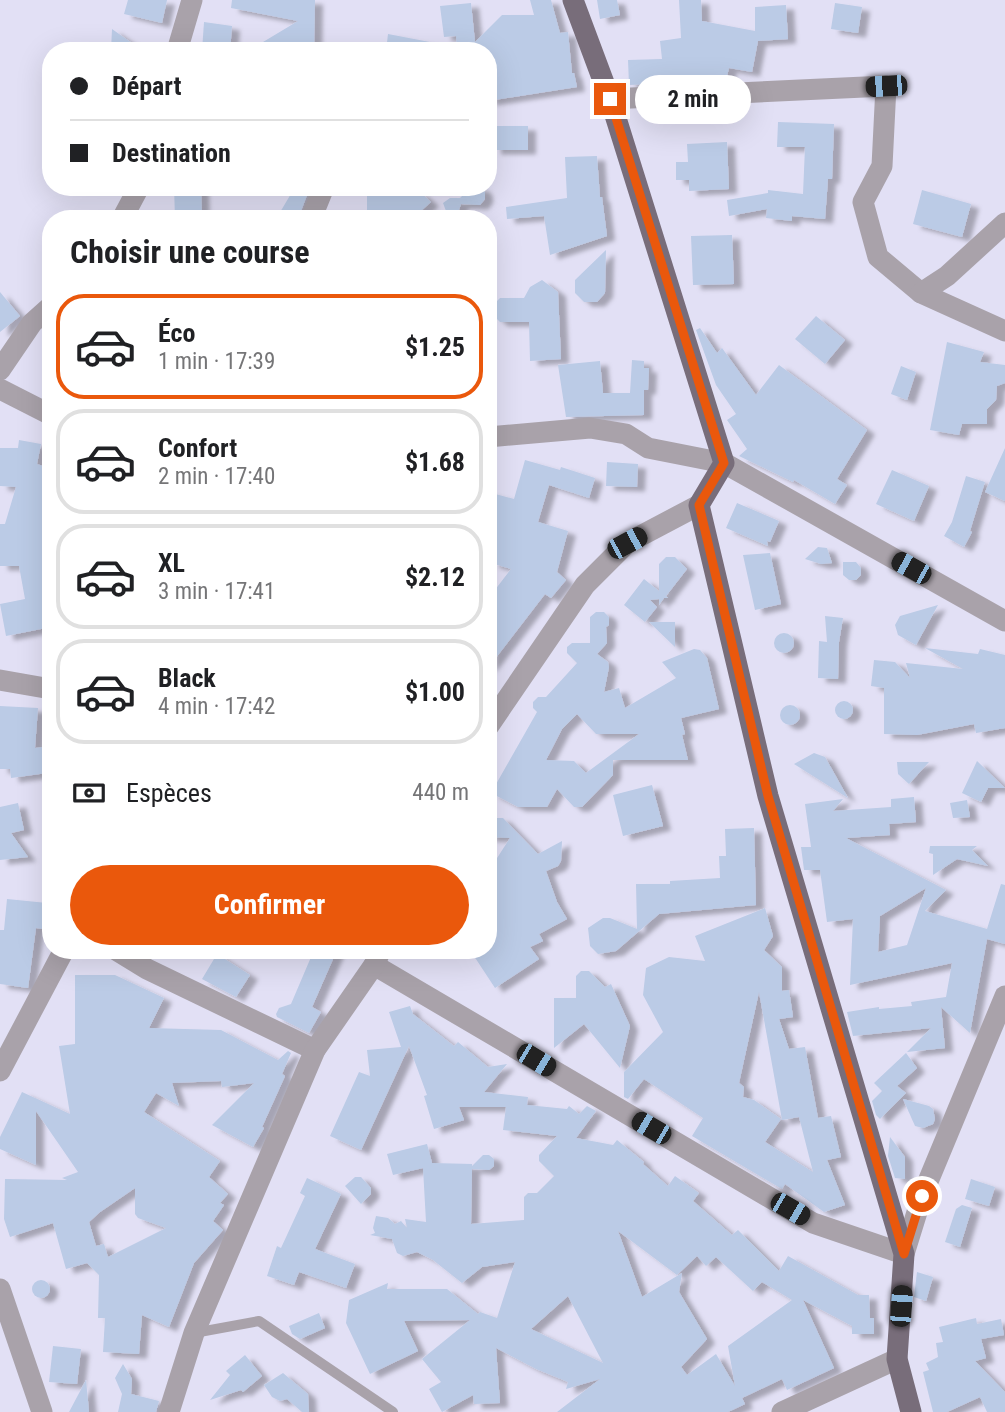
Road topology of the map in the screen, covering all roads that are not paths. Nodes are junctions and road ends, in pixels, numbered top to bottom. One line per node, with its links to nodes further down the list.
1 (192, 0): 3 (street)
2 (573, 0): 4 (main road)
3 (180, 42)
4 (610, 99): 6 (street); 13 (main road)
5 (1005, 223): 6 (street)
6 (921, 293): 8 (street)
7 (42, 314): 9 (street)
8 (1005, 331)
9 (0, 370)
10 (0, 389): 11 (street)
11 (42, 410)
12 (497, 436): 13 (street)
13 (724, 463): 14 (main road); 15 (street)
14 (699, 505): 18 (street); 26 (main road)
15 (1005, 621)
16 (0, 680): 17 (street)
17 (42, 687)
18 (497, 714)
19 (59, 959): 25 (street)
20 (131, 959): 24 (street)
21 (377, 959): 24 (street)
22 (381, 959): 26 (street)
23 (1005, 996): 26 (street)
24 (315, 1050): 28 (street)
25 (0, 1071)
26 (904, 1254): 29 (main road)
27 (0, 1289): 30 (street)
28 (194, 1333): 31 (street); 32 (lane)
29 (897, 1359): 33 (street); 34 (main road)
30 (42, 1412)
31 (169, 1412)
32 (393, 1412)
33 (782, 1412)
34 (911, 1412)

